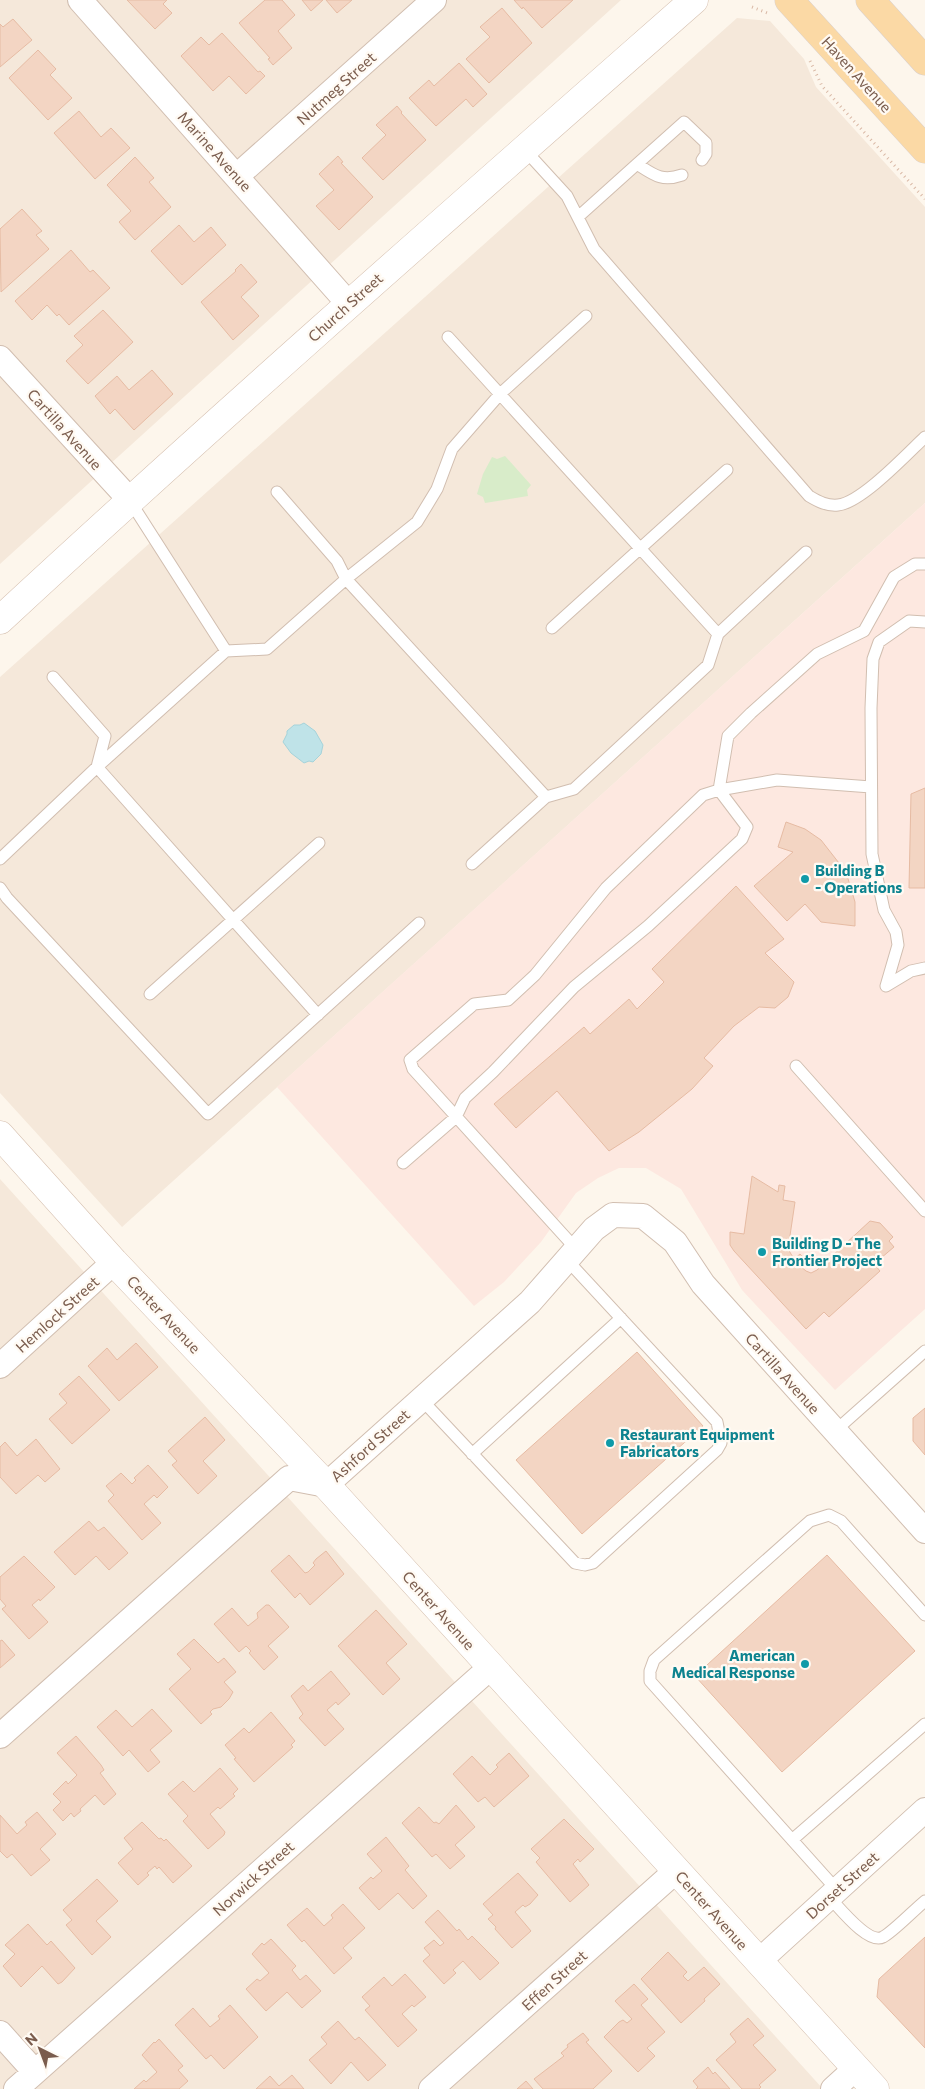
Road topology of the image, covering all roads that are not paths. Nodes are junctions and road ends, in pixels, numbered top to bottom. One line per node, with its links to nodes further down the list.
1 (80, 0): 11 (street, Marine Avenue)
2 (434, 0): 11 (street, Nutmeg Street)
3 (694, 0): 7 (street, Church Street)
4 (870, 0): 6 (main road)
5 (783, 11): 8 (main road, Haven Avenue)
6 (925, 61)
7 (524, 149): 13 (lane); 14 (street, Church Street)
8 (925, 149)
9 (702, 160): 10 (lane)
10 (637, 164): 12 (lane); 13 (lane)
11 (238, 176): 14 (street, Marine Avenue)
12 (682, 176)
13 (578, 217): 19 (lane)
14 (348, 303): 22 (street, Church Street)
15 (586, 316): 18 (lane)
16 (448, 336): 18 (lane)
17 (0, 358): 22 (street, Cartilla Avenue)
18 (500, 394): 23 (lane); 26 (lane)
19 (925, 437)
20 (728, 470): 23 (lane)
21 (277, 492): 26 (lane)
22 (130, 500): 27 (street, Church Street); 33 (lane)
23 (640, 548): 29 (lane); 31 (lane)
24 (806, 552): 31 (lane)
25 (925, 564): 30 (lane)
26 (346, 579): 33 (lane); 38 (lane)
27 (0, 620)
28 (925, 622): 32 (lane)
29 (552, 628)
30 (864, 631): 32 (lane); 37 (lane)
31 (718, 634): 38 (lane)
32 (879, 642): 36 (lane)
33 (226, 651): 35 (lane)
34 (53, 677): 35 (lane)
35 (97, 767): 40 (lane); 43 (lane)
36 (871, 787): 37 (lane); 45 (lane)
37 (719, 790): 49 (lane); 49 (lane)
38 (546, 797): 41 (lane)
39 (319, 843): 43 (lane)
40 (0, 859)
41 (472, 864)
42 (0, 888): 47 (lane)
43 (232, 919): 46 (lane); 47 (lane)
44 (419, 923): 47 (lane)
45 (925, 968)
46 (150, 994)
47 (318, 1015)
48 (796, 1066): 52 (lane)
49 (456, 1116): 51 (lane); 54 (lane)
50 (0, 1135): 55 (street, Center Avenue)
51 (404, 1162)
52 (925, 1211)
53 (643, 1216): 54 (street, Ashford Street); 60 (street, Cartilla Avenue)
54 (572, 1255): 56 (lane); 59 (street, Ashford Street)
55 (114, 1262): 58 (street, Hemlock Street); 62 (street, Center Avenue)
56 (621, 1318): 61 (lane); 61 (lane)
57 (925, 1351): 60 (lane)
58 (0, 1366)
59 (421, 1399): 61 (lane); 62 (street, Ashford Street)
60 (835, 1431): 63 (street, Cartilla Avenue)
61 (472, 1454)
62 (326, 1485): 65 (street, Center Avenue); 67 (street, Ashford Street)
63 (925, 1531)
64 (925, 1615): 69 (lane)
65 (491, 1667): 70 (street, Center Avenue); 76 (street, Norwick Street)
66 (925, 1724): 69 (lane)
67 (0, 1736)
68 (925, 1810): 71 (street, Dorset Street)
69 (792, 1840): 71 (lane)
70 (677, 1870): 73 (street, Center Avenue); 78 (street, Effen Street)
71 (833, 1893): 72 (lane); 73 (street, Dorset Street)
72 (925, 1900)
73 (759, 1961): 75 (street, Center Avenue)
74 (0, 2033): 76 (street)
75 (856, 2068): 79 (street); 80 (street, Center Avenue)
76 (35, 2072): 77 (street, Norwick Street)
77 (16, 2089)
78 (431, 2089)
79 (833, 2089)
80 (875, 2089)

